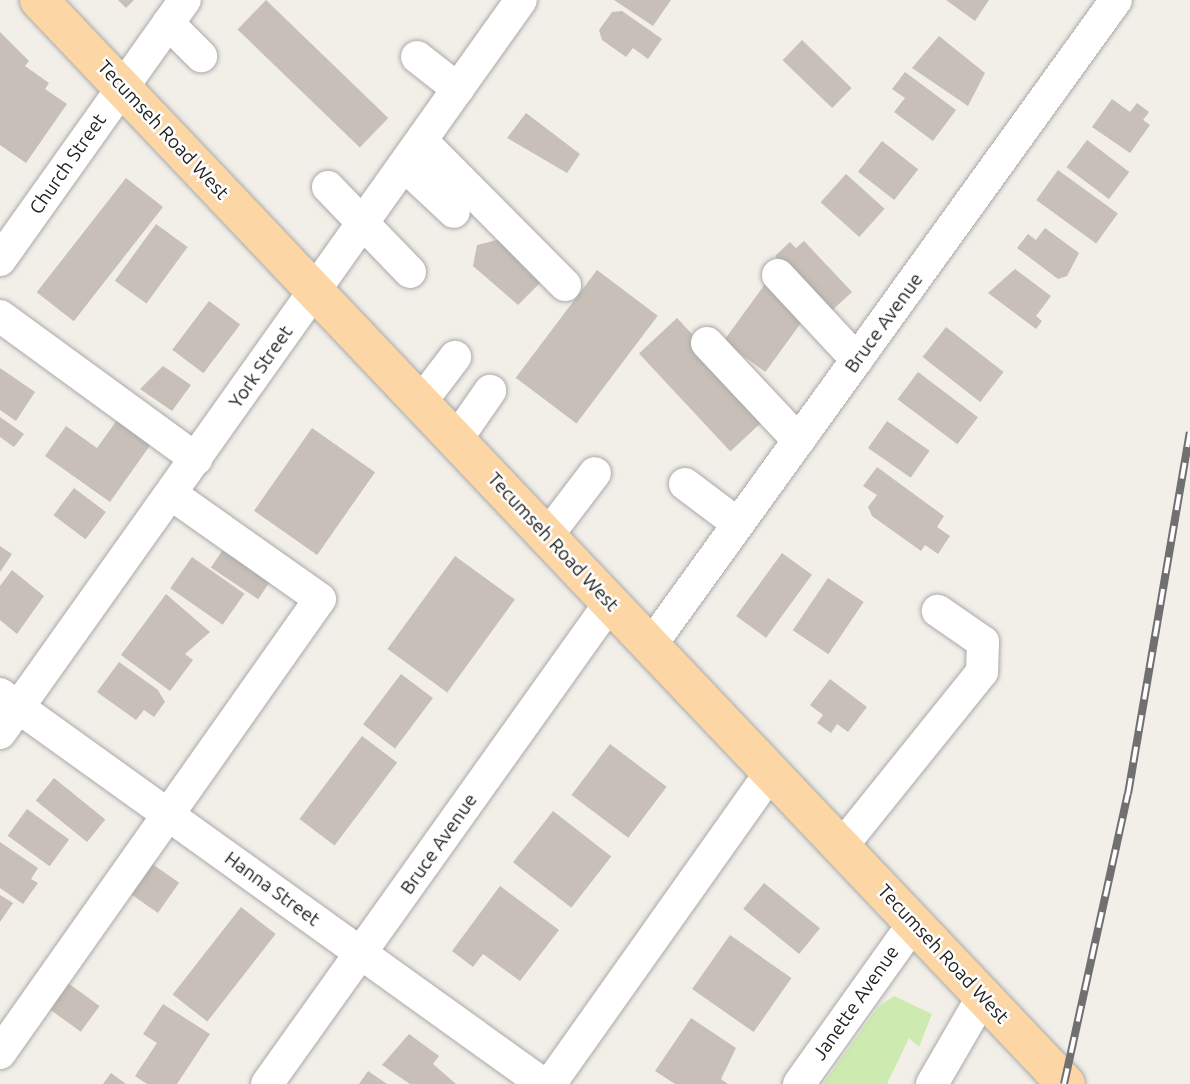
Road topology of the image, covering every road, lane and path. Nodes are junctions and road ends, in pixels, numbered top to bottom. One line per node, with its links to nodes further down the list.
1 (39, 0): 7 (main road, Tecumseh Road West)
2 (522, 0): 8 (street, York Street)
3 (1116, 0): 22 (street, Bruce Avenue)
4 (176, 11): 5 (street); 7 (street, Church Street)
5 (201, 55)
6 (417, 57): 8 (street)
7 (122, 87): 12 (street, Church Street); 18 (main road, Tecumseh Road West)
8 (458, 89): 9 (street, York Street)
9 (413, 153): 11 (street); 13 (street, York Street); 17 (street)
10 (328, 187): 13 (street)
11 (454, 212)
12 (11, 220): 14 (street, Church Street)
13 (363, 224): 15 (street); 18 (street, York Street)
14 (0, 260)
15 (410, 272)
16 (778, 275): 22 (street)
17 (565, 285)
18 (314, 292): 24 (main road, Tecumseh Road West); 27 (street, York Street)
19 (0, 316): 27 (street)
20 (707, 343): 26 (street)
21 (455, 356): 24 (street)
22 (857, 360): 26 (street, Bruce Avenue)
23 (490, 391): 25 (street)
24 (420, 402): 25 (main road, Tecumseh Road West)
25 (456, 440): 32 (main road, Tecumseh Road West)
26 (799, 441): 31 (street, Bruce Avenue)
27 (196, 459): 30 (street, York Street)
28 (595, 473): 32 (street)
29 (685, 484): 31 (street)
30 (171, 494): 36 (street, York Street); 39 (street)
31 (738, 524): 35 (street, Bruce Avenue)
32 (547, 536): 33 (main road, Tecumseh Road West)
33 (610, 603): 35 (main road, Tecumseh Road West); 42 (street, Bruce Avenue)
34 (938, 611): 40 (street)
35 (651, 645): 38 (main road, Tecumseh Road West)
36 (9, 701): 37 (street, York Street); 39 (street, Hanna Street)
37 (0, 733)
38 (771, 772): 40 (main road, Tecumseh Road West); 47 (street)
39 (168, 815): 42 (street, Hanna Street); 44 (street)
40 (842, 846): 41 (main road, Tecumseh Road West)
41 (914, 923): 43 (main road, Tecumseh Road West); 48 (street, Janette Avenue)
42 (360, 953): 45 (street, Bruce Avenue); 46 (street, Hanna Street)
43 (983, 996): 49 (street); 50 (main road, Tecumseh Road West)
44 (0, 1053)
45 (267, 1084)
46 (543, 1084)
47 (550, 1084)
48 (799, 1084)
49 (932, 1084)
50 (1066, 1084)

